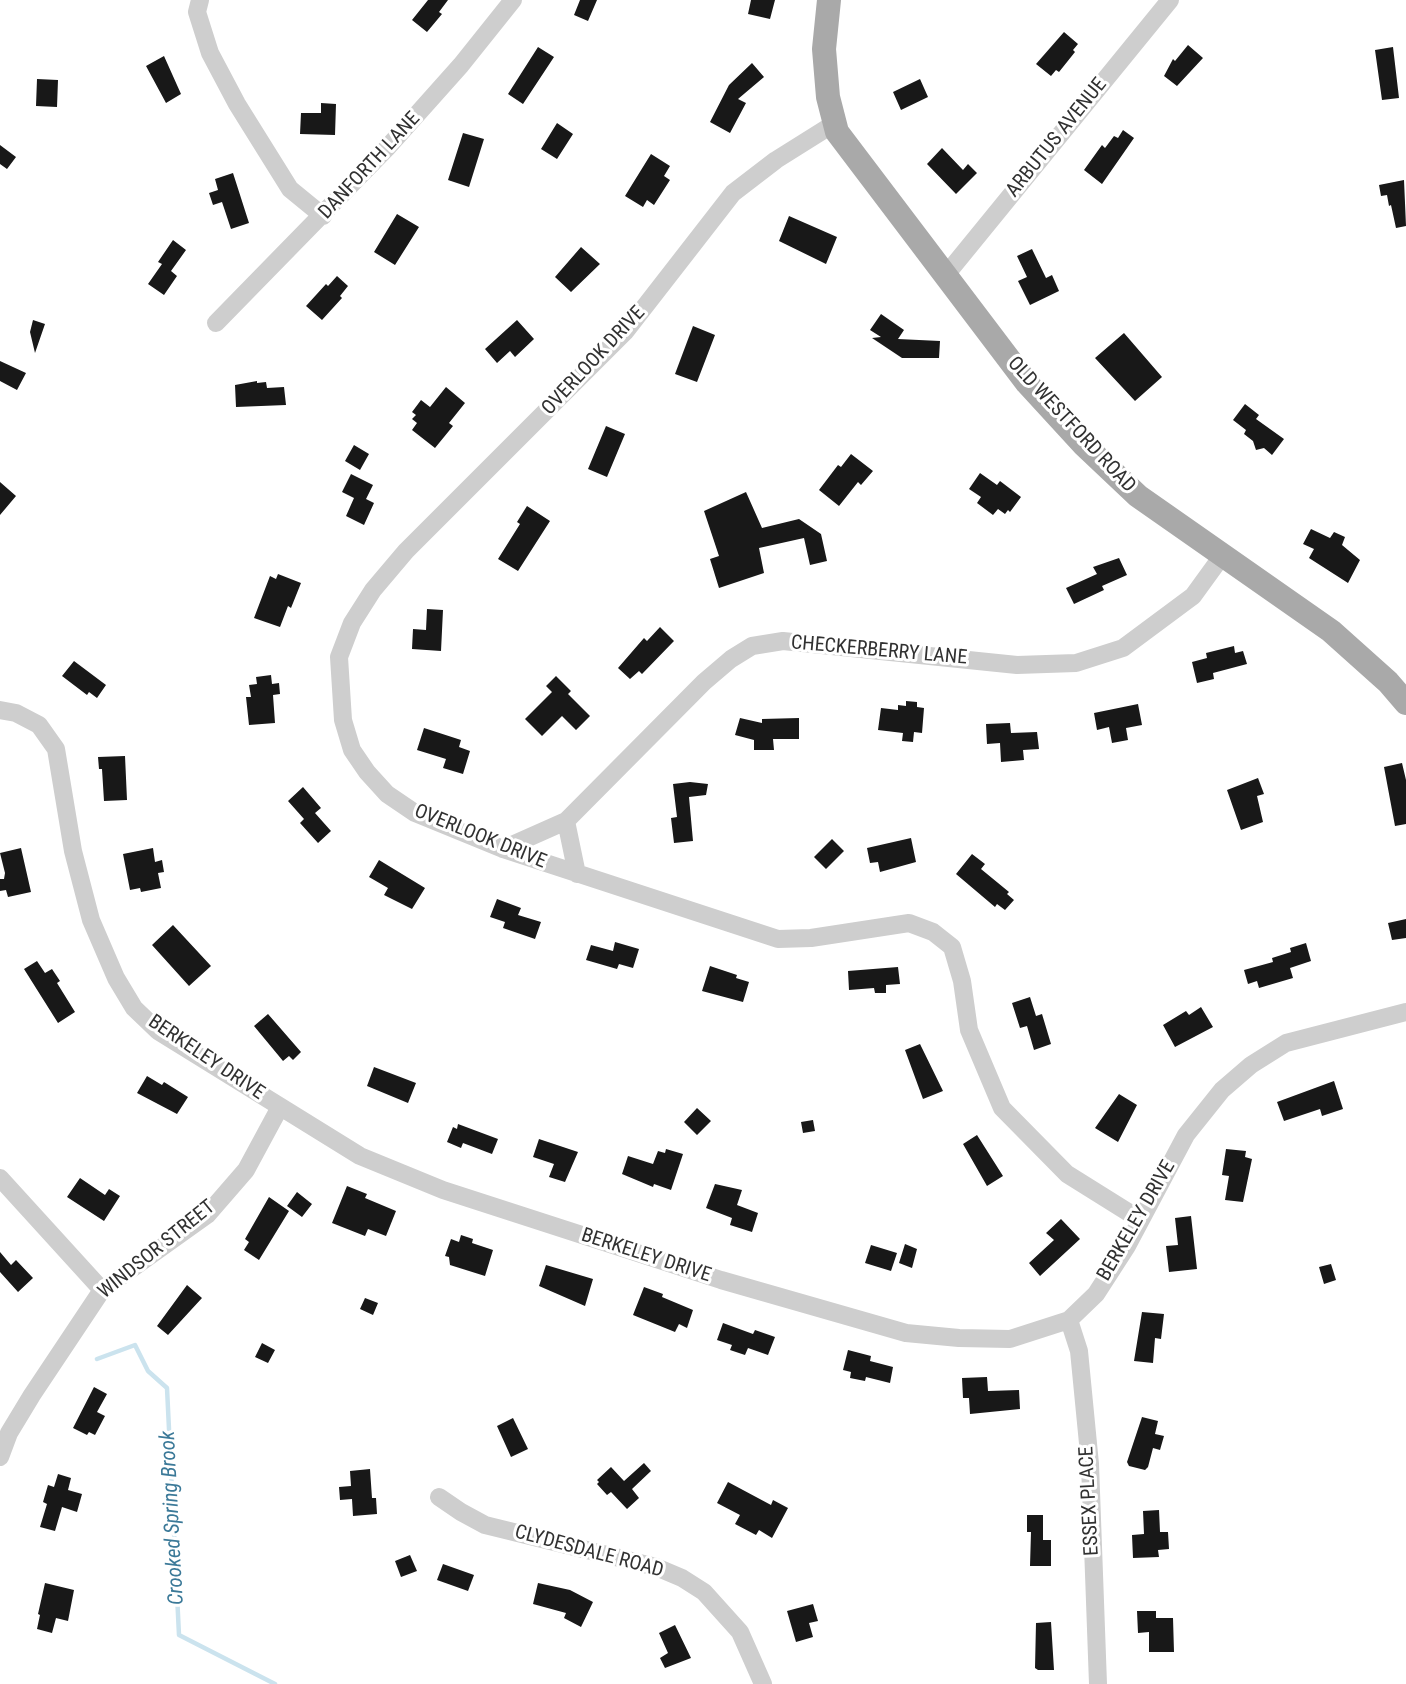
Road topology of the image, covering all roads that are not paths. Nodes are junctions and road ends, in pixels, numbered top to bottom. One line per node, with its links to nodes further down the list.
1 (200, 0): 6 (street)
2 (513, 0): 6 (street, DANFORTH LANE)
3 (829, 0): 5 (main road, OLD WESTFORD ROAD)
4 (1170, 0): 7 (street, ARBUTUS AVENUE)
5 (835, 123): 7 (main road, OLD WESTFORD ROAD); 13 (street, OVERLOOK DRIVE)
6 (323, 216): 8 (street, DANFORTH LANE)
7 (945, 276): 9 (main road, OLD WESTFORD ROAD)
8 (216, 323)
9 (1222, 556): 10 (main road, OLD WESTFORD ROAD); 12 (street, CHECKERBERRY LANE)
10 (1406, 703)
11 (0, 710): 16 (street, BERKELEY DRIVE)
12 (566, 821): 13 (street, CHECKERBERRY LANE); 14 (street)
13 (502, 849): 14 (street, OVERLOOK DRIVE)
14 (577, 874): 18 (street, OVERLOOK DRIVE)
15 (1406, 1012): 18 (street, BERKELEY DRIVE)
16 (280, 1107): 19 (street, WINDSOR STREET); 20 (street, BERKELEY DRIVE)
17 (0, 1178): 19 (street)
18 (1139, 1220): 20 (street, BERKELEY DRIVE)
19 (102, 1290): 21 (street, WINDSOR STREET)
20 (1069, 1320): 24 (street, ESSEX PLACE)
21 (0, 1457)
22 (439, 1497): 23 (street, CLYDESDALE ROAD)
23 (763, 1684)
24 (1098, 1684)

